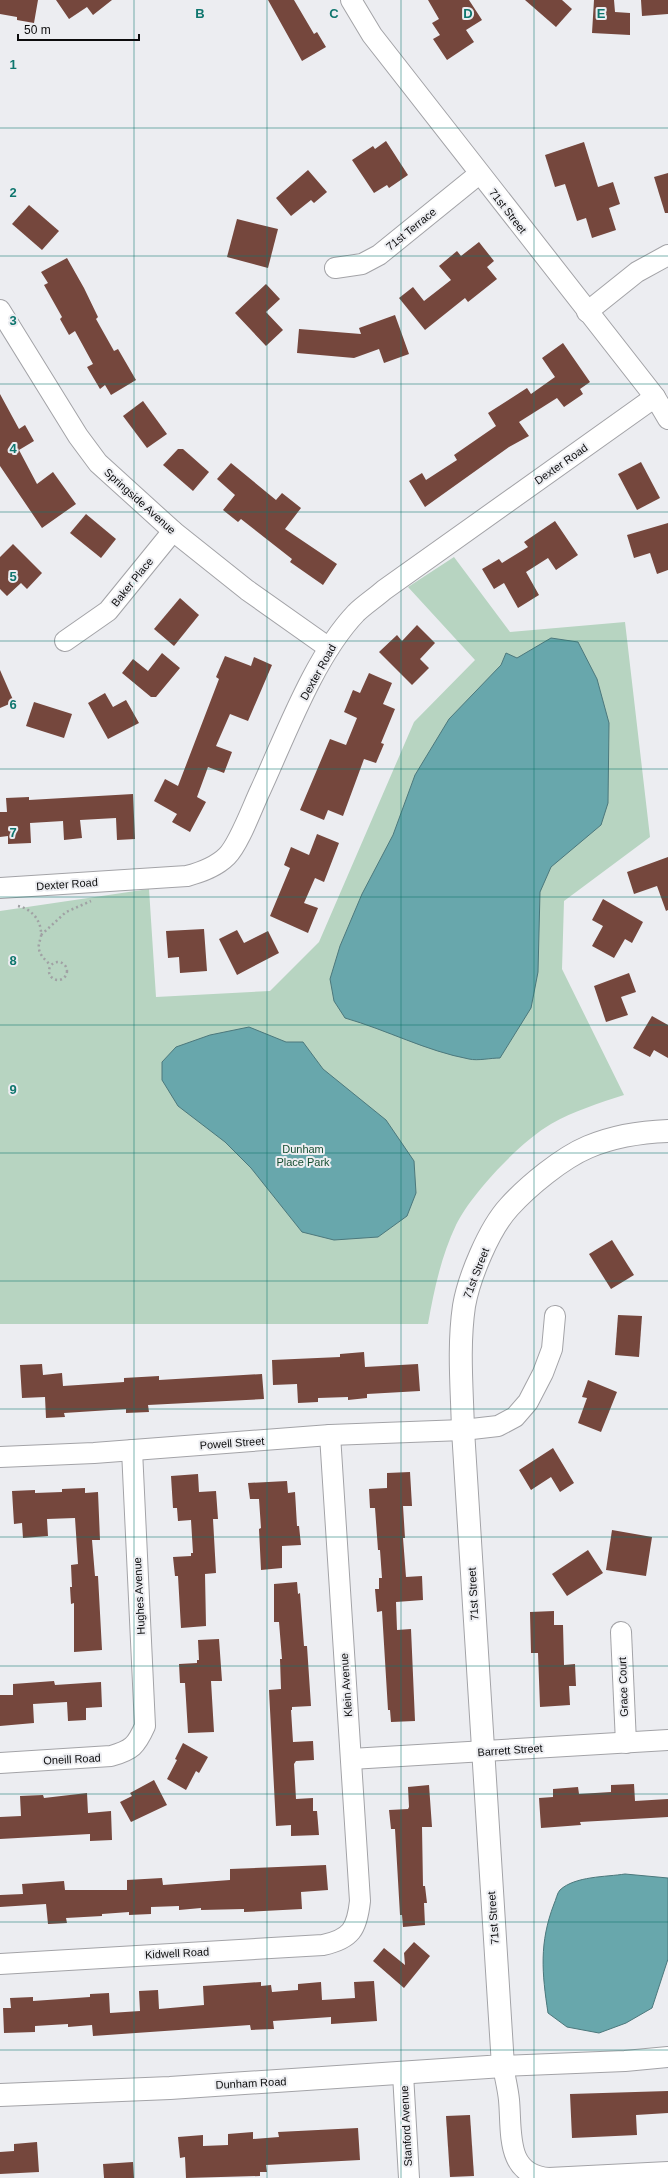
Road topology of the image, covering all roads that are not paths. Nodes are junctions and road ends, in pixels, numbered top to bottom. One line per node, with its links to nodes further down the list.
1 (351, 0): 2 (street, 71st Street)
2 (479, 174): 4 (street, 71st Terrace); 6 (street, 71st Street)
3 (668, 255): 6 (street)
4 (335, 268)
5 (0, 310): 9 (street, Springside Avenue)
6 (587, 312): 7 (street, 71st Street)
7 (655, 397): 8 (street, 71st Street); 11 (street, Dexter Road)
8 (668, 418)
9 (173, 531): 10 (street, Baker Place); 11 (street, Springside Avenue)
10 (65, 641)
11 (329, 648): 12 (street, Dexter Road)
12 (0, 888)
13 (668, 1131): 15 (street, 71st Street)
14 (556, 1316): 15 (street, Powell Street)
15 (463, 1430): 16 (street, Powell Street); 23 (street, 71st Street)
16 (330, 1435): 17 (street, Powell Street); 24 (street, Klein Avenue)
17 (132, 1450): 18 (street, Powell Street); 21 (street, Hughes Avenue)
18 (0, 1456)
19 (621, 1632): 22 (street, Grace Court)
20 (668, 1740): 22 (street, Barrett Street)
21 (138, 1741): 25 (street, Oneill Road)
22 (626, 1743): 23 (street, Barrett Street)
23 (482, 1752): 24 (street, Barrett Street); 29 (street, 71st Street)
24 (351, 1759): 26 (street, Klein Avenue)
25 (0, 1763)
26 (350, 1933): 27 (street, Kidwell Road)
27 (0, 1964)
28 (668, 2057): 29 (street)
29 (502, 2066): 30 (street, Dunham Road); 33 (street, 71st Street)
30 (403, 2074): 31 (street, Dunham Road); 34 (street, Stanford Avenue)
31 (0, 2095)
32 (668, 2172): 33 (street)
33 (625, 2176)
34 (409, 2178)

